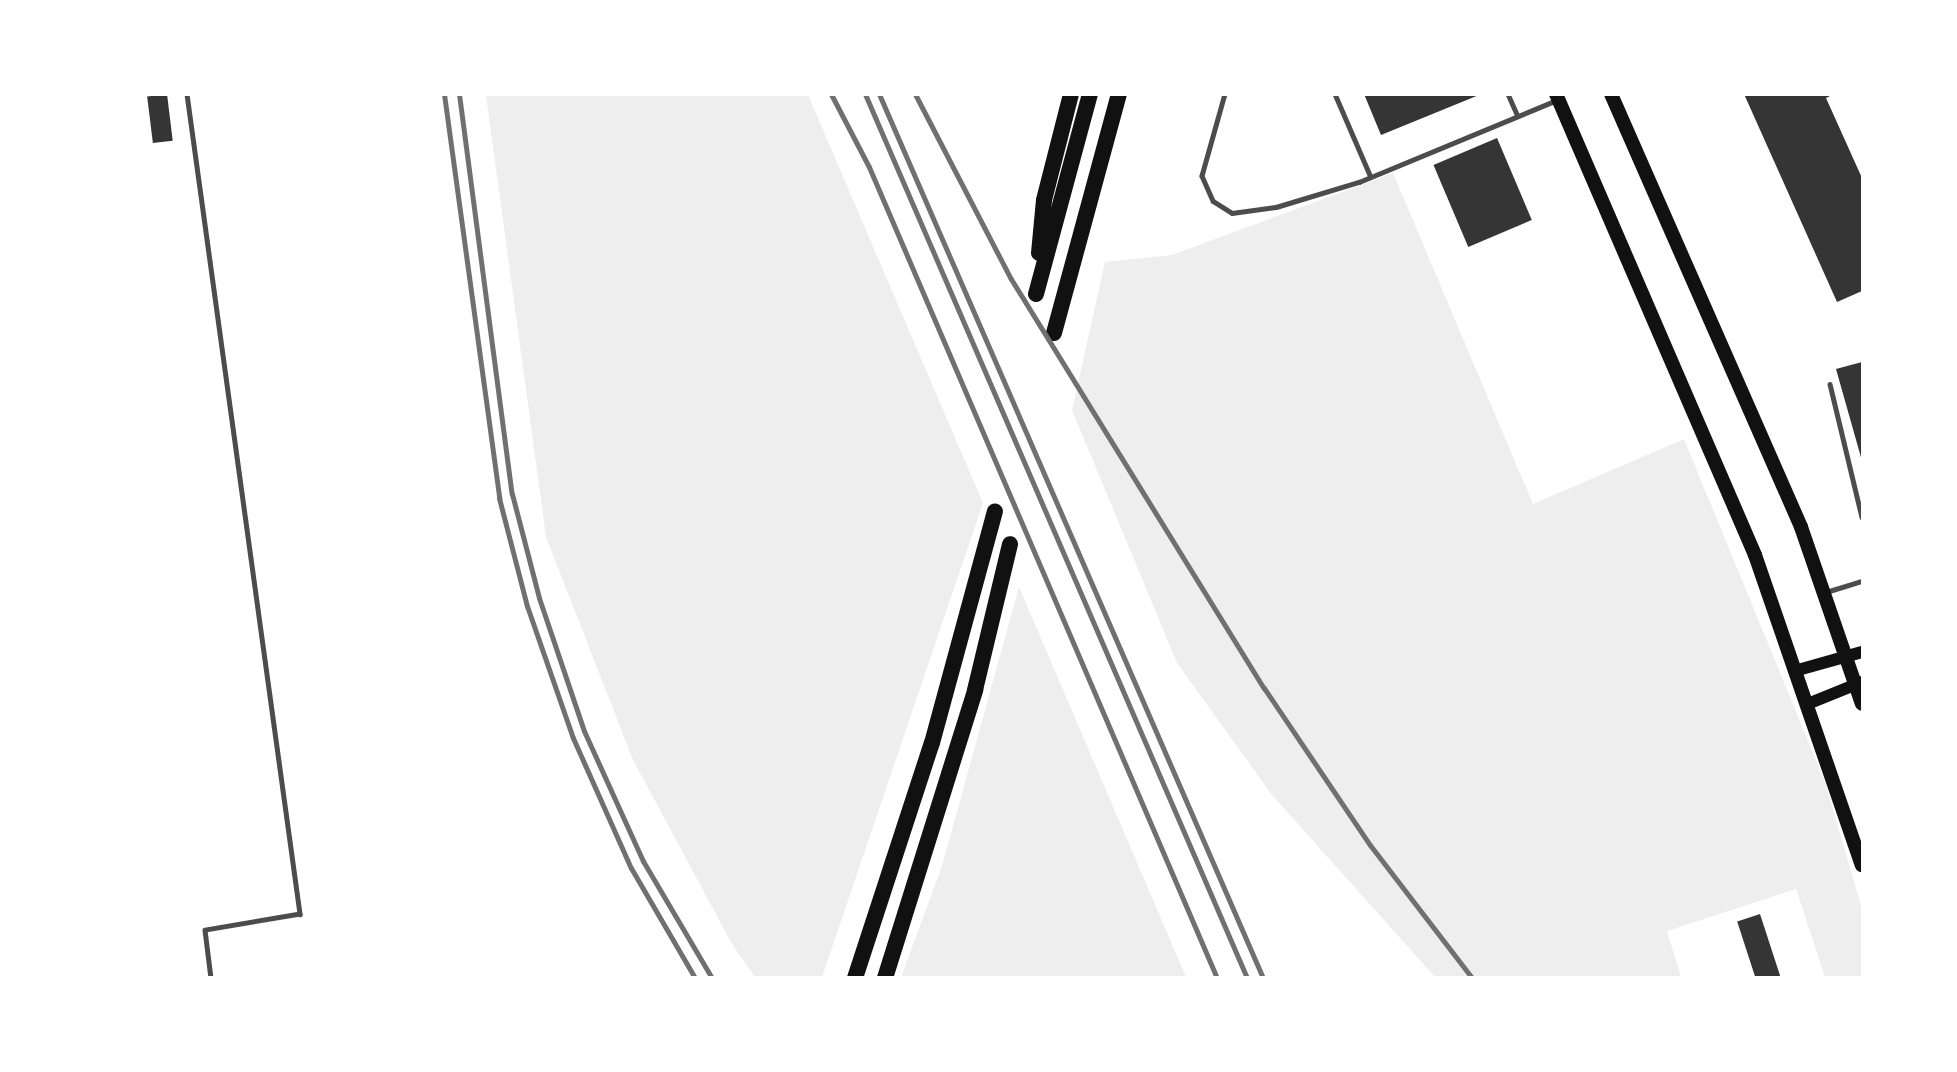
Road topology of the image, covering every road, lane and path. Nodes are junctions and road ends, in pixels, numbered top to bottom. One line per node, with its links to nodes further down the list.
1 (187, 94): 26 (lane)
2 (1071, 94): 3 (highway)
3 (1090, 94)
4 (1119, 94): 12 (highway)
5 (1225, 94): 11 (lane)
6 (1335, 94): 11 (lane)
7 (1508, 94): 10 (lane)
8 (1611, 94): 18 (main road)
9 (1557, 97): 10 (lane); 21 (main road)
10 (1518, 116): 11 (lane)
11 (1371, 177)
12 (1054, 333)
13 (1830, 384): 15 (lane)
14 (995, 511): 27 (highway)
15 (1863, 517)
16 (1010, 544): 28 (highway)
17 (1863, 581): 18 (lane)
18 (1824, 593): 20 (main road)
19 (1863, 652): 20 (main road)
20 (1846, 656): 21 (main road); 22 (main road)
21 (1798, 670): 23 (main road)
22 (1859, 683): 23 (main road); 24 (main road)
23 (1810, 703): 25 (main road)
24 (1863, 704)
25 (1863, 865)
26 (211, 978)
27 (855, 978)
28 (885, 978)

